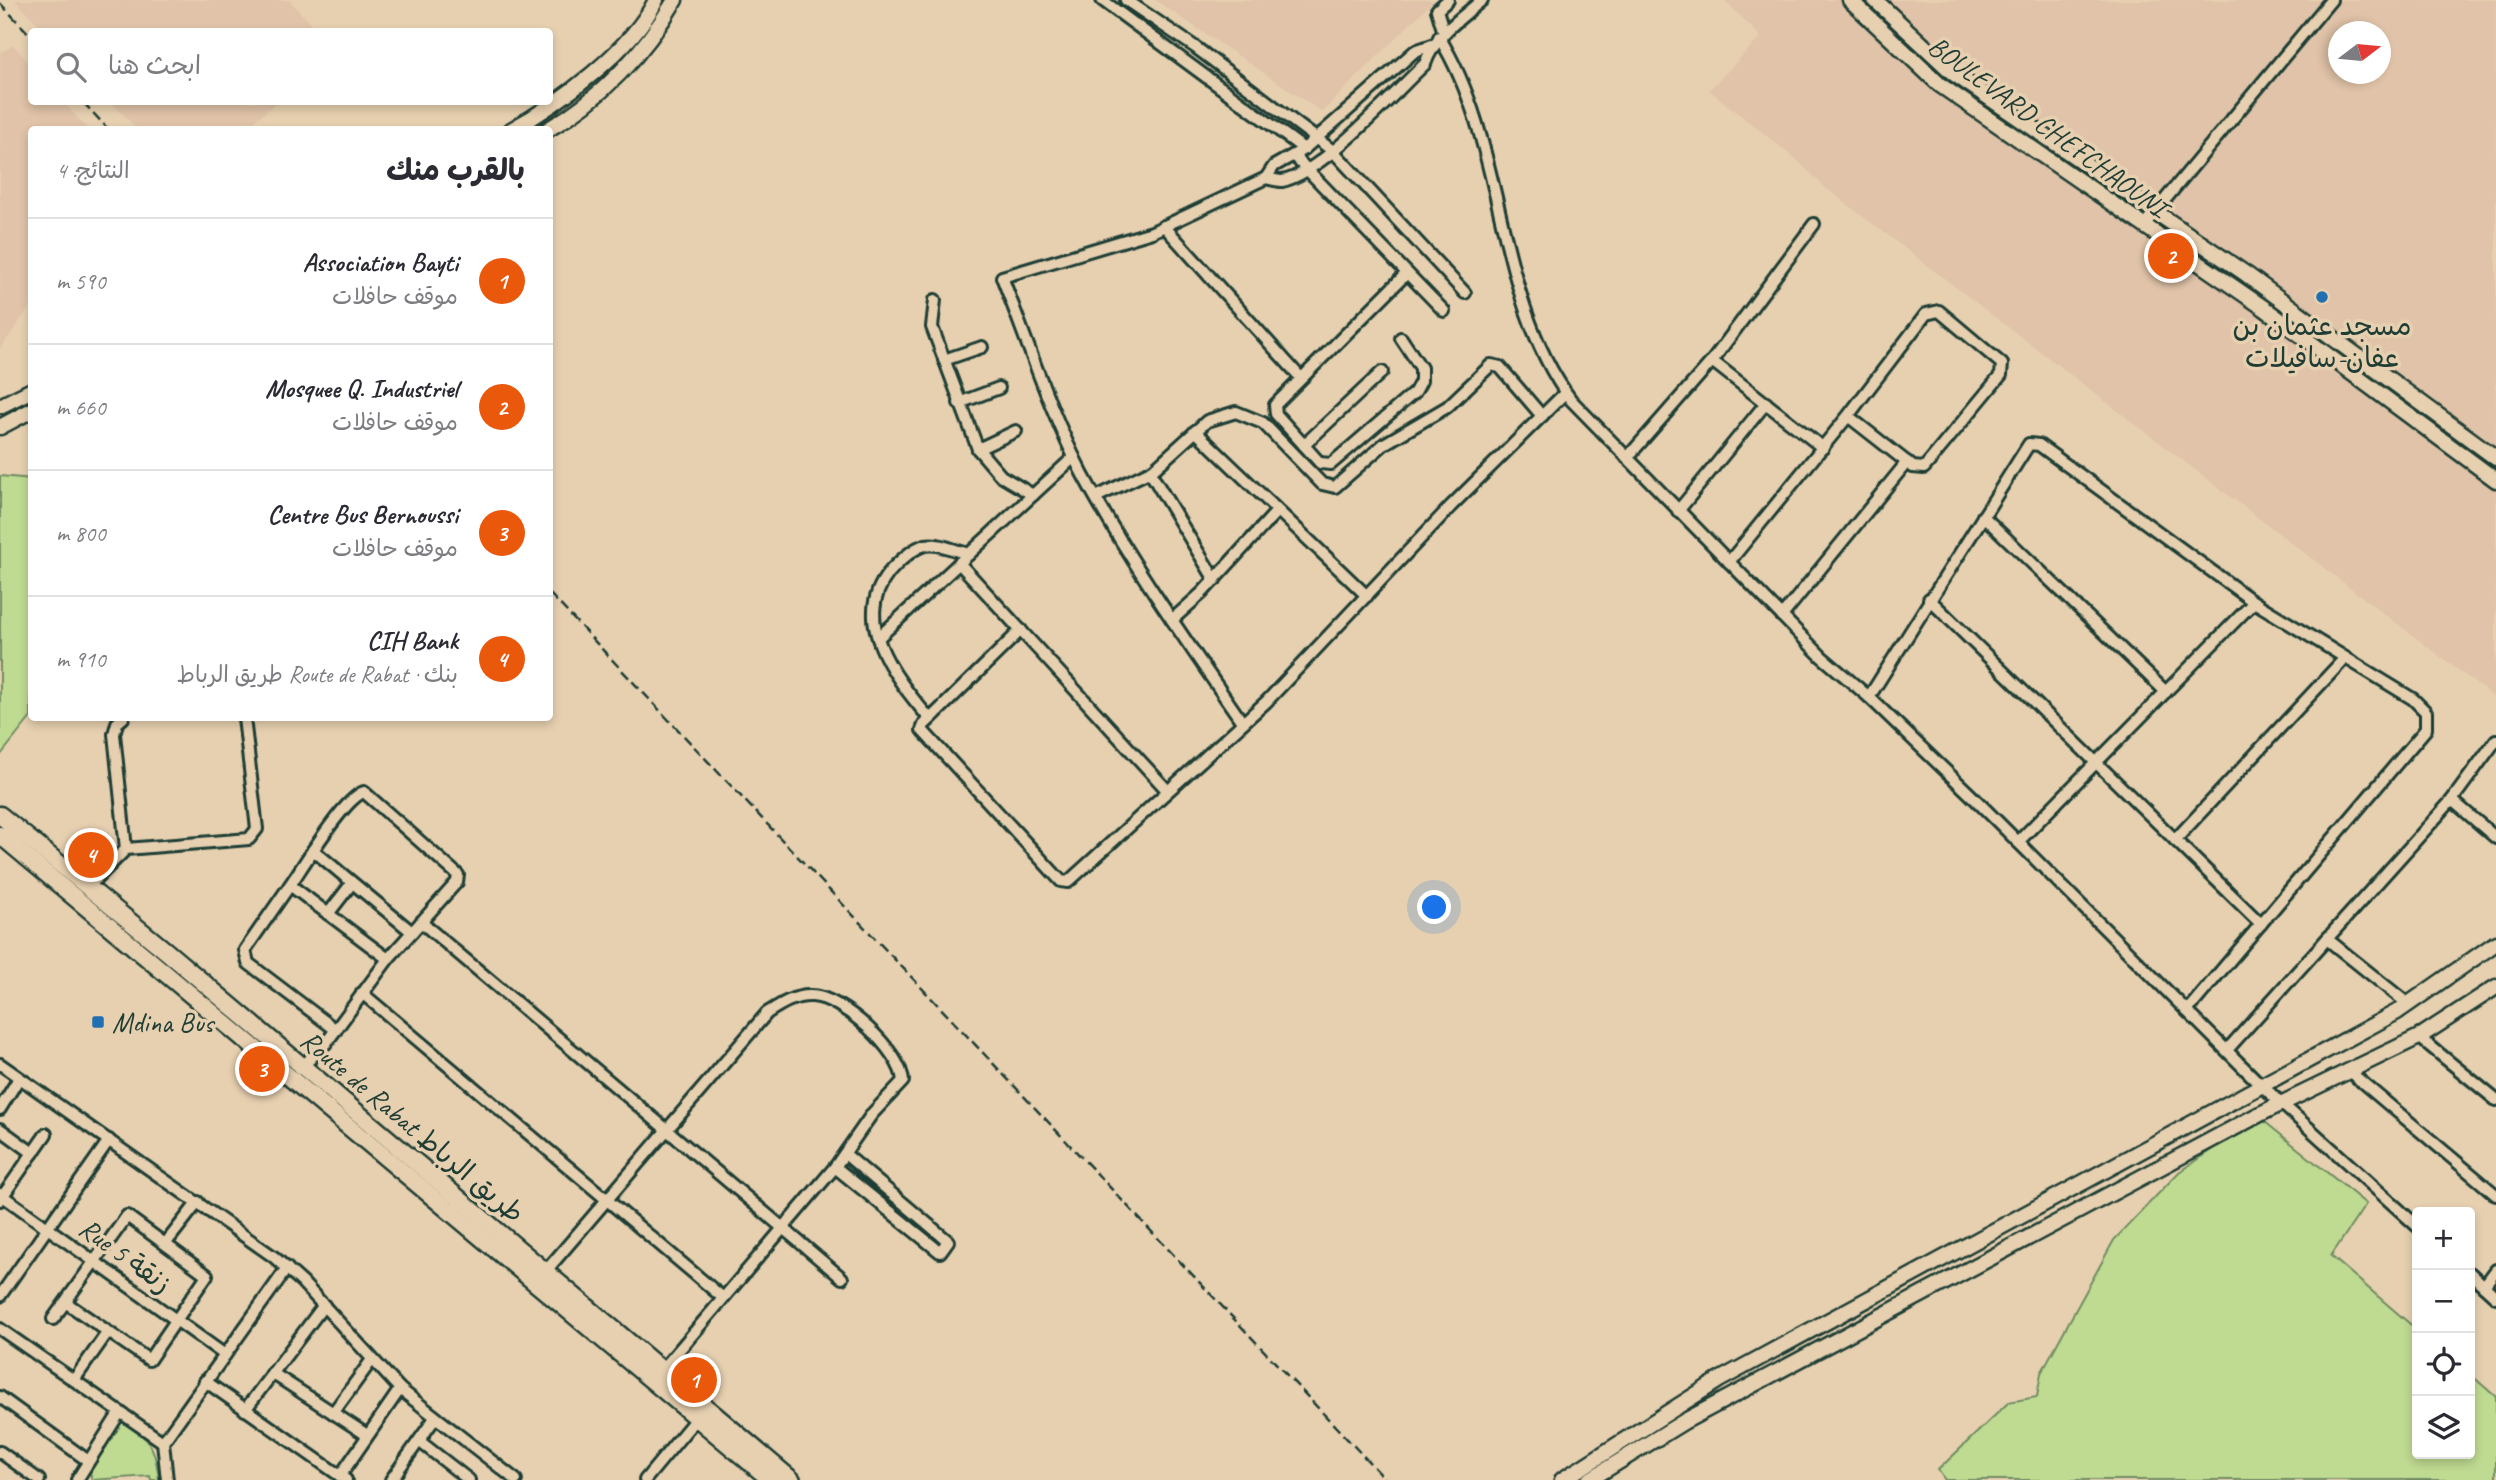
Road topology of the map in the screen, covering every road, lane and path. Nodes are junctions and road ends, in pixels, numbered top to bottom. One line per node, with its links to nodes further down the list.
1 (656, 0): 13 (street)
2 (675, 0): 16 (street)
3 (1126, 0): 11 (street)
4 (1448, 0): 10 (street)
5 (1482, 0): 10 (street)
6 (1850, 0): 25 (street, BOULEVARD CHEFCHAOUNI)
7 (1875, 0): 23 (street, BOULEVARD CHEFCHAOUNI)
8 (2331, 0): 23 (street)
9 (1105, 1): 12 (street)
10 (1438, 38): 17 (street); 19 (street); 39 (street)
11 (1195, 47): 12 (street); 17 (street)
12 (1185, 59): 18 (street)
13 (553, 102)
14 (548, 105): 15 (street)
15 (517, 126)
16 (553, 126)
17 (1316, 137): 18 (street); 19 (street)
18 (1304, 149): 20 (street)
19 (1333, 151): 21 (street); 28 (street)
20 (1294, 156): 21 (street); 22 (street)
21 (1308, 169): 22 (street); 27 (street)
22 (1266, 178): 26 (street)
23 (2155, 210): 25 (street); 54 (street, BOULEVARD CHEFCHAOUNI)
24 (1814, 223): 34 (street)
25 (2144, 225): 57 (street, BOULEVARD CHEFCHAOUNI)
26 (1164, 226): 36 (street); 52 (street)
27 (1407, 273): 30 (street); 36 (street)
28 (1465, 293)
29 (935, 300): 33 (street)
30 (1444, 311)
31 (1401, 338): 49 (street)
32 (982, 347): 33 (street)
33 (944, 360): 40 (street)
34 (1712, 361): 41 (street); 53 (street)
35 (1382, 372): 49 (street)
36 (1301, 377): 49 (street)
37 (999, 388): 40 (street)
38 (28, 392): 42 (street)
39 (1566, 393): 44 (street); 53 (street)
40 (959, 403): 51 (street)
41 (1766, 403): 50 (street); 61 (street)
42 (0, 406)
43 (28, 412): 46 (street)
44 (1542, 416): 48 (street); 67 (street)
45 (1848, 416): 50 (street); 55 (street); 55 (street)
46 (0, 427)
47 (1016, 431): 51 (street)
48 (1195, 431): 56 (street); 60 (street)
49 (1304, 445)
50 (1823, 448): 64 (street)
51 (978, 449): 58 (street)
52 (1074, 457): 58 (street); 59 (street)
53 (1627, 458): 61 (street)
54 (2496, 458)
55 (1907, 462): 70 (street)
56 (1150, 472): 59 (street); 66 (street)
57 (2496, 480)
58 (1033, 495): 63 (street)
59 (1096, 497): 71 (street)
60 (1278, 511): 66 (street); 67 (street)
61 (1678, 511): 64 (street)
62 (1983, 516): 68 (street); 69 (street); 75 (street)
63 (970, 554): 65 (street); 73 (street)
64 (1729, 562): 70 (street)
65 (960, 563): 72 (street); 73 (street)
66 (1214, 580): 71 (street)
67 (1367, 596): 80 (street)
68 (1930, 598): 76 (street); 82 (street)
69 (2254, 602): 74 (street); 75 (street)
70 (1782, 616): 76 (street)
71 (1172, 620): 80 (street)
72 (1021, 630): 77 (street); 83 (street)
73 (878, 638): 77 (street)
74 (2345, 658): 88 (street); 97 (street)
75 (2166, 692): 82 (street)
76 (1868, 696): 89 (street)
77 (930, 719): 83 (street)
78 (119, 721): 90 (street)
79 (244, 721): 90 (street)
80 (1242, 722): 83 (street)
81 (2496, 740): 84 (street)
82 (2097, 763): 88 (street); 89 (street)
83 (1167, 790)
84 (2452, 800): 87 (street); 99 (street)
85 (0, 815): 94 (main road, Route de Rabat طريق الرباط)
86 (0, 835): 113 (main road, Route de Rabat طريق الرباط)
87 (2496, 838)
88 (2175, 840): 97 (street)
89 (2018, 842): 105 (street)
90 (126, 849): 94 (street)
91 (313, 850): 92 (street); 93 (street); 96 (street)
92 (352, 883): 95 (street); 98 (street)
93 (290, 885): 95 (street); 106 (street)
94 (88, 887): 110 (main road, Route de Rabat طريق الرباط)
95 (328, 914): 101 (street)
96 (421, 922): 98 (street); 119 (street)
97 (2261, 924): 105 (street)
98 (412, 932): 101 (street)
99 (2327, 939): 104 (street); 108 (street)
100 (2496, 943): 104 (street)
101 (388, 959): 103 (street)
102 (2496, 987): 107 (street)
103 (362, 993): 106 (street); 127 (street)
104 (2408, 1004): 114 (street)
105 (2187, 1011): 108 (street)
106 (336, 1030): 110 (street)
107 (2418, 1037): 111 (street); 115 (street)
108 (2227, 1050): 114 (street)
109 (0, 1064): 112 (street)
110 (303, 1066): 113 (street); 138 (main road, Route de Rabat طريق الرباط)
111 (2350, 1072): 116 (street); 125 (street)
112 (19, 1078): 117 (street); 121 (street)
113 (291, 1079): 162 (main road, Route de Rabat طريق الرباط)
114 (2260, 1084): 116 (street); 165 (street)
115 (2496, 1100)
116 (2281, 1103): 131 (street); 168 (street)
117 (0, 1109)
118 (0, 1129): 122 (street)
119 (666, 1129): 123 (street); 127 (street); 133 (street)
120 (46, 1134): 122 (street)
121 (109, 1140): 128 (street); 132 (street)
122 (33, 1153): 126 (street)
123 (845, 1154): 124 (street); 129 (street)
124 (835, 1167): 130 (street); 133 (street)
125 (2496, 1195)
126 (1, 1196): 132 (street, Rue 5 زنقة)
127 (606, 1200): 138 (street); 143 (street)
128 (198, 1202): 134 (street); 136 (street)
129 (903, 1203): 130 (street); 130 (street)
130 (894, 1215)
131 (2412, 1221)
132 (48, 1227): 135 (street, Rue 5 زنقة); 142 (street)
133 (782, 1229): 139 (street); 143 (street)
134 (166, 1243): 135 (street); 148 (street)
135 (94, 1260): 145 (street); 148 (street, Rue 5 زنقة)
136 (287, 1268): 146 (street); 151 (street)
137 (2496, 1270): 141 (street)
138 (545, 1272): 153 (main road, Route de Rabat طريق الرباط)
139 (842, 1278)
140 (2475, 1278): 141 (street)
141 (2484, 1286): 144 (street)
142 (0, 1296)
143 (722, 1297): 153 (street)
144 (2496, 1297)
145 (65, 1301): 147 (street); 150 (street)
146 (324, 1305): 152 (street); 154 (street)
147 (53, 1319)
148 (178, 1320): 150 (street); 151 (street, Rue 5 زنقة)
149 (0, 1329): 155 (street)
150 (107, 1333): 155 (street)
151 (225, 1354): 156 (street)
152 (371, 1361): 157 (street); 161 (street)
153 (663, 1369): 162 (main road, Route de Rabat طريق الرباط)
154 (272, 1373): 159 (street); 161 (street)
155 (74, 1380): 160 (street)
156 (205, 1381): 159 (street); 167 (street)
157 (400, 1389): 163 (street); 164 (street)
158 (0, 1397): 170 (street)
159 (245, 1410): 171 (street)
160 (120, 1412): 167 (street); 170 (street)
161 (333, 1413): 164 (street)
162 (700, 1413): 178 (street); 179 (main road, Route de Rabat طريق الرباط); 180 (main road, Route de Rabat طريق الرباط)
163 (435, 1418): 166 (street); 173 (street)
164 (367, 1435): 171 (street)
165 (1630, 1436): 168 (street); 181 (street)
166 (419, 1441): 172 (street); 177 (street)
167 (163, 1442): 176 (street)
168 (1640, 1448): 182 (street)
169 (0, 1452): 174 (street)
170 (87, 1460): 175 (street)
171 (343, 1478)
172 (395, 1478)
173 (514, 1479)
174 (38, 1480)
175 (76, 1480)
176 (166, 1480)
177 (469, 1480)
178 (645, 1480)
179 (771, 1480)
180 (792, 1480)
181 (1562, 1480)
182 (1589, 1480)

